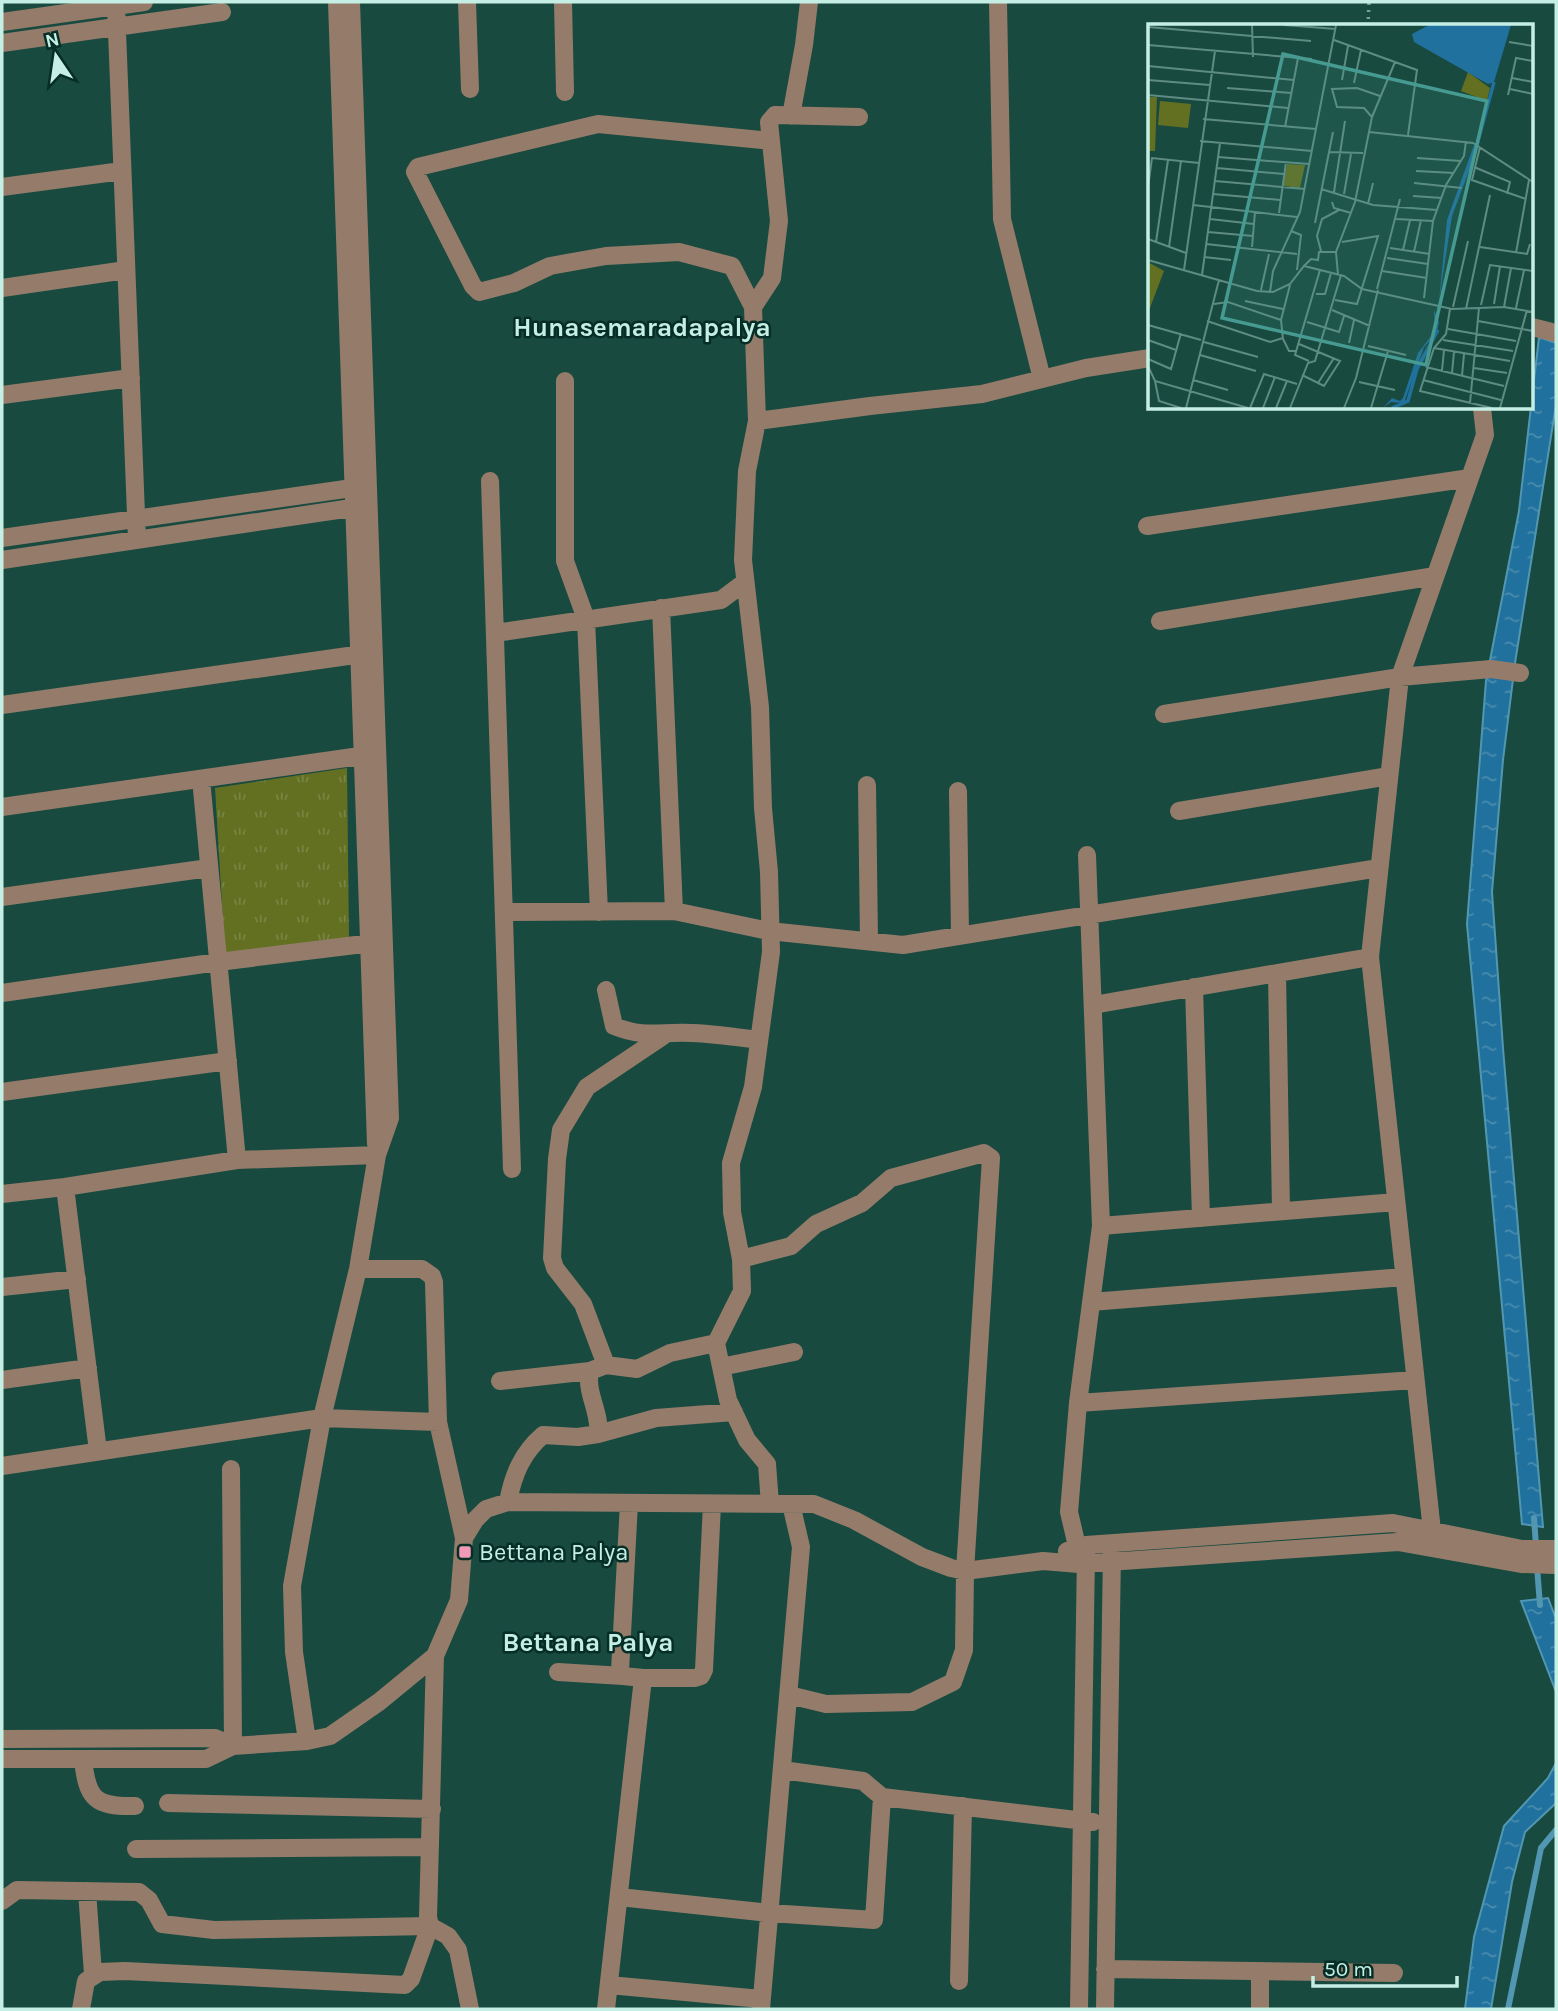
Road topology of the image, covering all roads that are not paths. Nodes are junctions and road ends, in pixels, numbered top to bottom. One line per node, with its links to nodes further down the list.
1 (144, 2): 8 (street)
2 (337, 2): 32 (street)
3 (351, 2): 32 (street)
4 (467, 2): 13 (street)
5 (563, 2): 14 (street)
6 (809, 2): 15 (street)
7 (998, 2): 25 (street)
8 (116, 6): 10 (street); 11 (street)
9 (222, 12): 11 (street)
10 (2, 22)
11 (117, 27): 12 (street); 18 (street)
12 (2, 43)
13 (470, 89)
14 (565, 92)
15 (791, 116): 16 (street); 17 (street)
16 (859, 117)
17 (771, 141): 22 (street); 22 (street)
18 (122, 171): 19 (street); 20 (street)
19 (2, 187)
20 (126, 270): 21 (street); 24 (street)
21 (2, 288)
22 (753, 307): 29 (street)
23 (1148, 358): 25 (street)
24 (131, 379): 27 (street); 34 (street)
25 (1042, 379): 29 (street)
26 (565, 380): 42 (street)
27 (2, 395)
28 (1482, 410): 30 (street)
29 (757, 421): 40 (street)
30 (1470, 478): 35 (street); 39 (street)
31 (490, 481): 44 (street)
32 (361, 487): 33 (street); 34 (street)
33 (362, 506): 37 (street); 45 (street)
34 (136, 519): 36 (street); 37 (street)
35 (1147, 526)
36 (2, 538)
37 (137, 540): 38 (street)
38 (2, 559)
39 (1435, 576): 43 (street); 47 (street)
40 (746, 582): 41 (street); 65 (street)
41 (661, 608): 42 (street); 61 (street)
42 (586, 619): 44 (street); 63 (street)
43 (1160, 621)
44 (495, 633): 62 (street)
45 (367, 654): 48 (street); 50 (street)
46 (1520, 673): 47 (street)
47 (1400, 677): 49 (street); 51 (street)
48 (2, 705)
49 (1164, 714)
50 (370, 754): 52 (street); 68 (street)
51 (1389, 776): 56 (street); 59 (street)
52 (201, 779): 55 (street); 58 (street)
53 (867, 785): 67 (street)
54 (958, 790): 66 (street)
55 (2, 807)
56 (1179, 811)
57 (1087, 855): 64 (street)
58 (209, 868): 60 (street); 70 (street)
59 (1379, 868): 64 (street); 69 (street)
60 (2, 897)
61 (674, 911): 63 (street); 65 (street)
62 (504, 912): 63 (street); 82 (street)
63 (599, 912)
64 (1089, 913): 66 (street); 75 (street)
65 (769, 931): 67 (street); 77 (street)
66 (960, 935): 67 (street)
67 (869, 941)
68 (377, 943): 70 (street); 80 (street); 80 (street)
69 (1370, 957): 71 (street); 85 (street)
70 (218, 962): 74 (street); 78 (street)
71 (1277, 973): 72 (street); 86 (street)
72 (1194, 987): 75 (street); 87 (street)
73 (606, 990): 76 (street)
74 (2, 993)
75 (1093, 1005): 88 (street)
76 (666, 1034): 77 (street); 99 (street)
77 (759, 1040): 89 (street)
78 (228, 1061): 79 (street); 81 (street)
79 (2, 1092)
80 (377, 1155): 81 (street); 90 (street)
81 (237, 1160): 83 (street)
82 (512, 1169)
83 (65, 1187): 84 (street); 92 (street)
84 (2, 1194)
85 (1396, 1202): 86 (street); 91 (street)
86 (1281, 1211): 87 (street)
87 (1201, 1218): 88 (street)
88 (1101, 1226): 94 (street)
89 (741, 1259): 95 (street); 123 (street)
90 (358, 1269): 105 (street); 106 (street)
91 (1404, 1277): 94 (street); 101 (street)
92 (77, 1279): 93 (street); 98 (street)
93 (2, 1287)
94 (1091, 1302): 103 (street)
95 (716, 1343): 97 (street); 99 (street)
96 (794, 1352): 97 (street)
97 (721, 1367): 104 (street)
98 (88, 1368): 100 (street); 108 (street)
99 (598, 1368): 102 (street); 107 (street)
100 (2, 1380)
101 (1415, 1380): 103 (street); 116 (street)
102 (500, 1381)
103 (1078, 1403): 119 (street)
104 (734, 1412): 107 (street); 114 (street)
105 (322, 1418): 106 (street); 108 (street); 130 (street)
106 (438, 1422): 118 (street)
107 (598, 1434): 111 (street)
108 (98, 1451): 109 (street)
109 (2, 1466)
110 (231, 1469): 131 (street)
111 (508, 1502): 112 (street); 118 (street)
112 (629, 1503): 113 (street); 126 (street)
113 (712, 1504): 114 (street); 127 (street)
114 (771, 1504): 115 (street)
115 (791, 1504): 123 (street); 128 (street)
116 (1432, 1531): 117 (street); 121 (street)
117 (1400, 1533): 120 (street); 121 (street)
118 (464, 1538): 124 (street)
119 (1083, 1552): 120 (street); 123 (street); 140 (street)
120 (1112, 1553): 141 (street)
121 (1522, 1557): 122 (street)
122 (1554, 1557)
123 (965, 1571): 128 (street)
124 (435, 1656): 130 (street); 139 (street)
125 (558, 1672): 126 (street)
126 (623, 1676): 127 (street)
127 (643, 1678): 145 (street)
128 (789, 1695): 134 (street)
129 (2, 1740): 131 (street)
130 (307, 1741): 131 (street)
131 (233, 1746): 133 (street)
132 (2, 1759): 133 (street)
133 (83, 1759): 137 (street)
134 (782, 1770): 135 (street); 147 (street)
135 (882, 1797): 138 (street); 147 (street)
136 (168, 1803): 139 (street)
137 (135, 1806)
138 (963, 1806): 140 (street); 153 (street)
139 (432, 1809): 142 (street)
140 (1082, 1821): 141 (street); 159 (street)
141 (1107, 1824): 149 (street)
142 (430, 1847): 143 (street); 148 (street)
143 (136, 1849)
144 (87, 1891): 146 (street); 148 (street); 152 (street)
145 (619, 1897): 147 (street); 154 (street)
146 (2, 1901)
147 (770, 1913): 155 (street)
148 (430, 1926): 152 (street); 157 (street)
149 (1105, 1969): 150 (street); 160 (street)
150 (1260, 1971): 151 (street); 161 (street)
151 (1394, 1973)
152 (93, 1974): 156 (street)
153 (959, 1982)
154 (609, 1985): 155 (street); 158 (street)
155 (761, 2004)
156 (81, 2009)
157 (470, 2009)
158 (606, 2009)
159 (1079, 2009)
160 (1105, 2009)
161 (1261, 2009)

